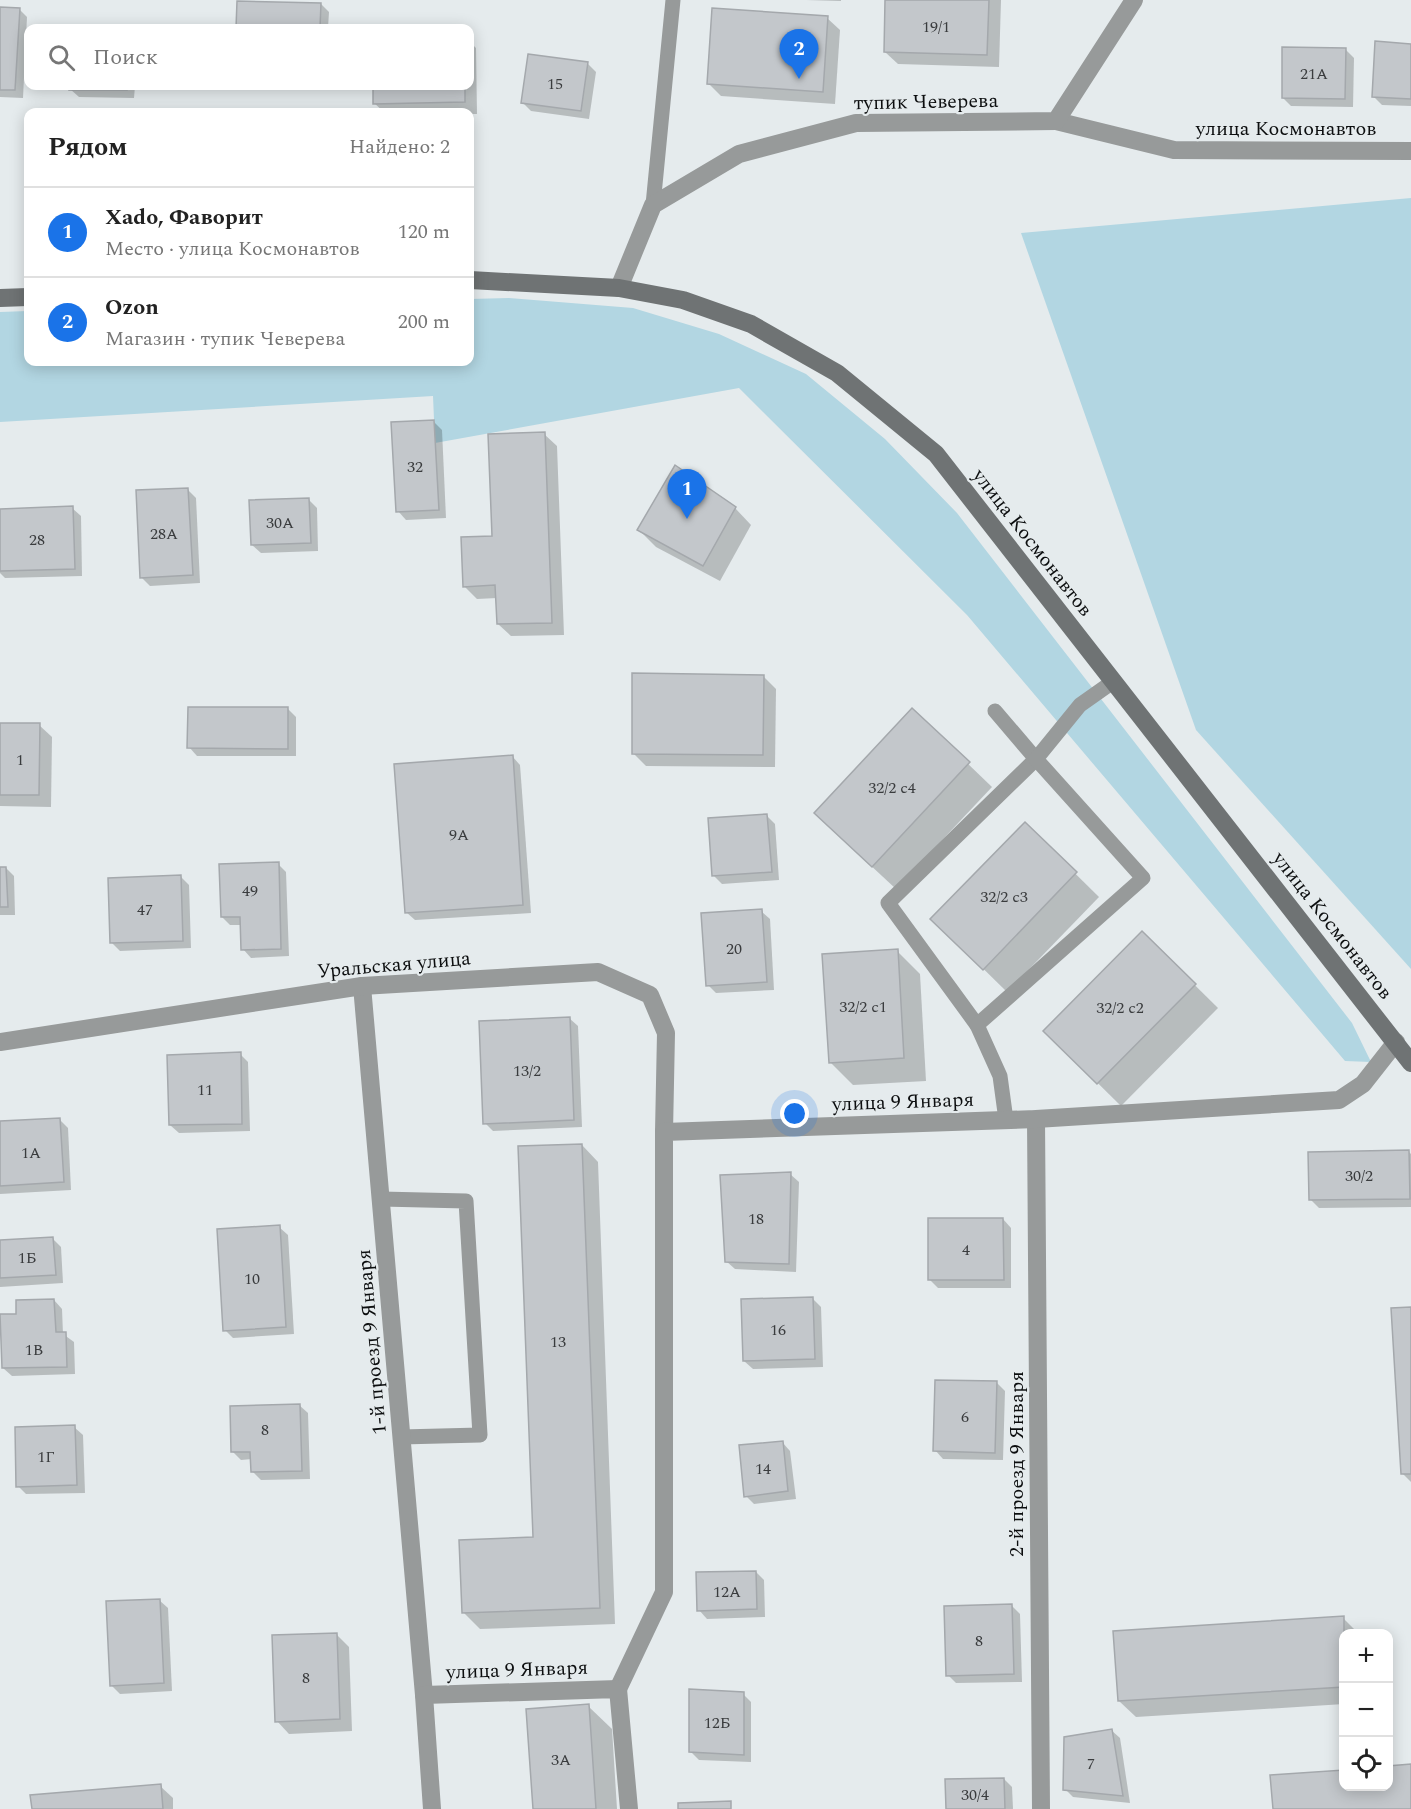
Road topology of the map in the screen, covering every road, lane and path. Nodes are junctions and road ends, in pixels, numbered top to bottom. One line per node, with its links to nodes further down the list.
1 (673, 0): 5 (lane)
2 (1134, 0): 3 (street)
3 (1056, 121): 4 (street, улица Космонавтов); 5 (street, тупик Чеверева)
4 (1411, 151)
5 (653, 206): 7 (street)
6 (474, 280): 7 (main road, улица Космонавтов)
7 (619, 288): 10 (main road, улица Космонавтов)
8 (24, 297): 9 (main road)
9 (0, 298)
10 (1114, 681): 12 (lane); 16 (main road, улица Космонавтов)
11 (995, 711): 12 (lane)
12 (1036, 759): 14 (lane); 14 (lane)
13 (362, 986): 15 (street, Уральская улица); 20 (street, Уральская улица); 21 (street, 1-й проезд 9 Января)
14 (977, 1025): 19 (lane)
15 (0, 1042)
16 (1396, 1042): 17 (main road, улица Космонавтов); 18 (street, улица 9 Января)
17 (1411, 1063)
18 (1036, 1119): 19 (street, улица 9 Января); 27 (street, 2-й проезд 9 Января)
19 (1006, 1120): 20 (street, улица 9 Января)
20 (664, 1132): 23 (street)
21 (381, 1199): 22 (street, 1-й проезд 9 Января); 22 (lane)
22 (401, 1437): 24 (street, 1-й проезд 9 Января)
23 (618, 1689): 24 (street, улица 9 Января); 26 (street)
24 (424, 1695): 25 (street, улица 9 Января)
25 (432, 1809)
26 (629, 1809)
27 (1041, 1809)

